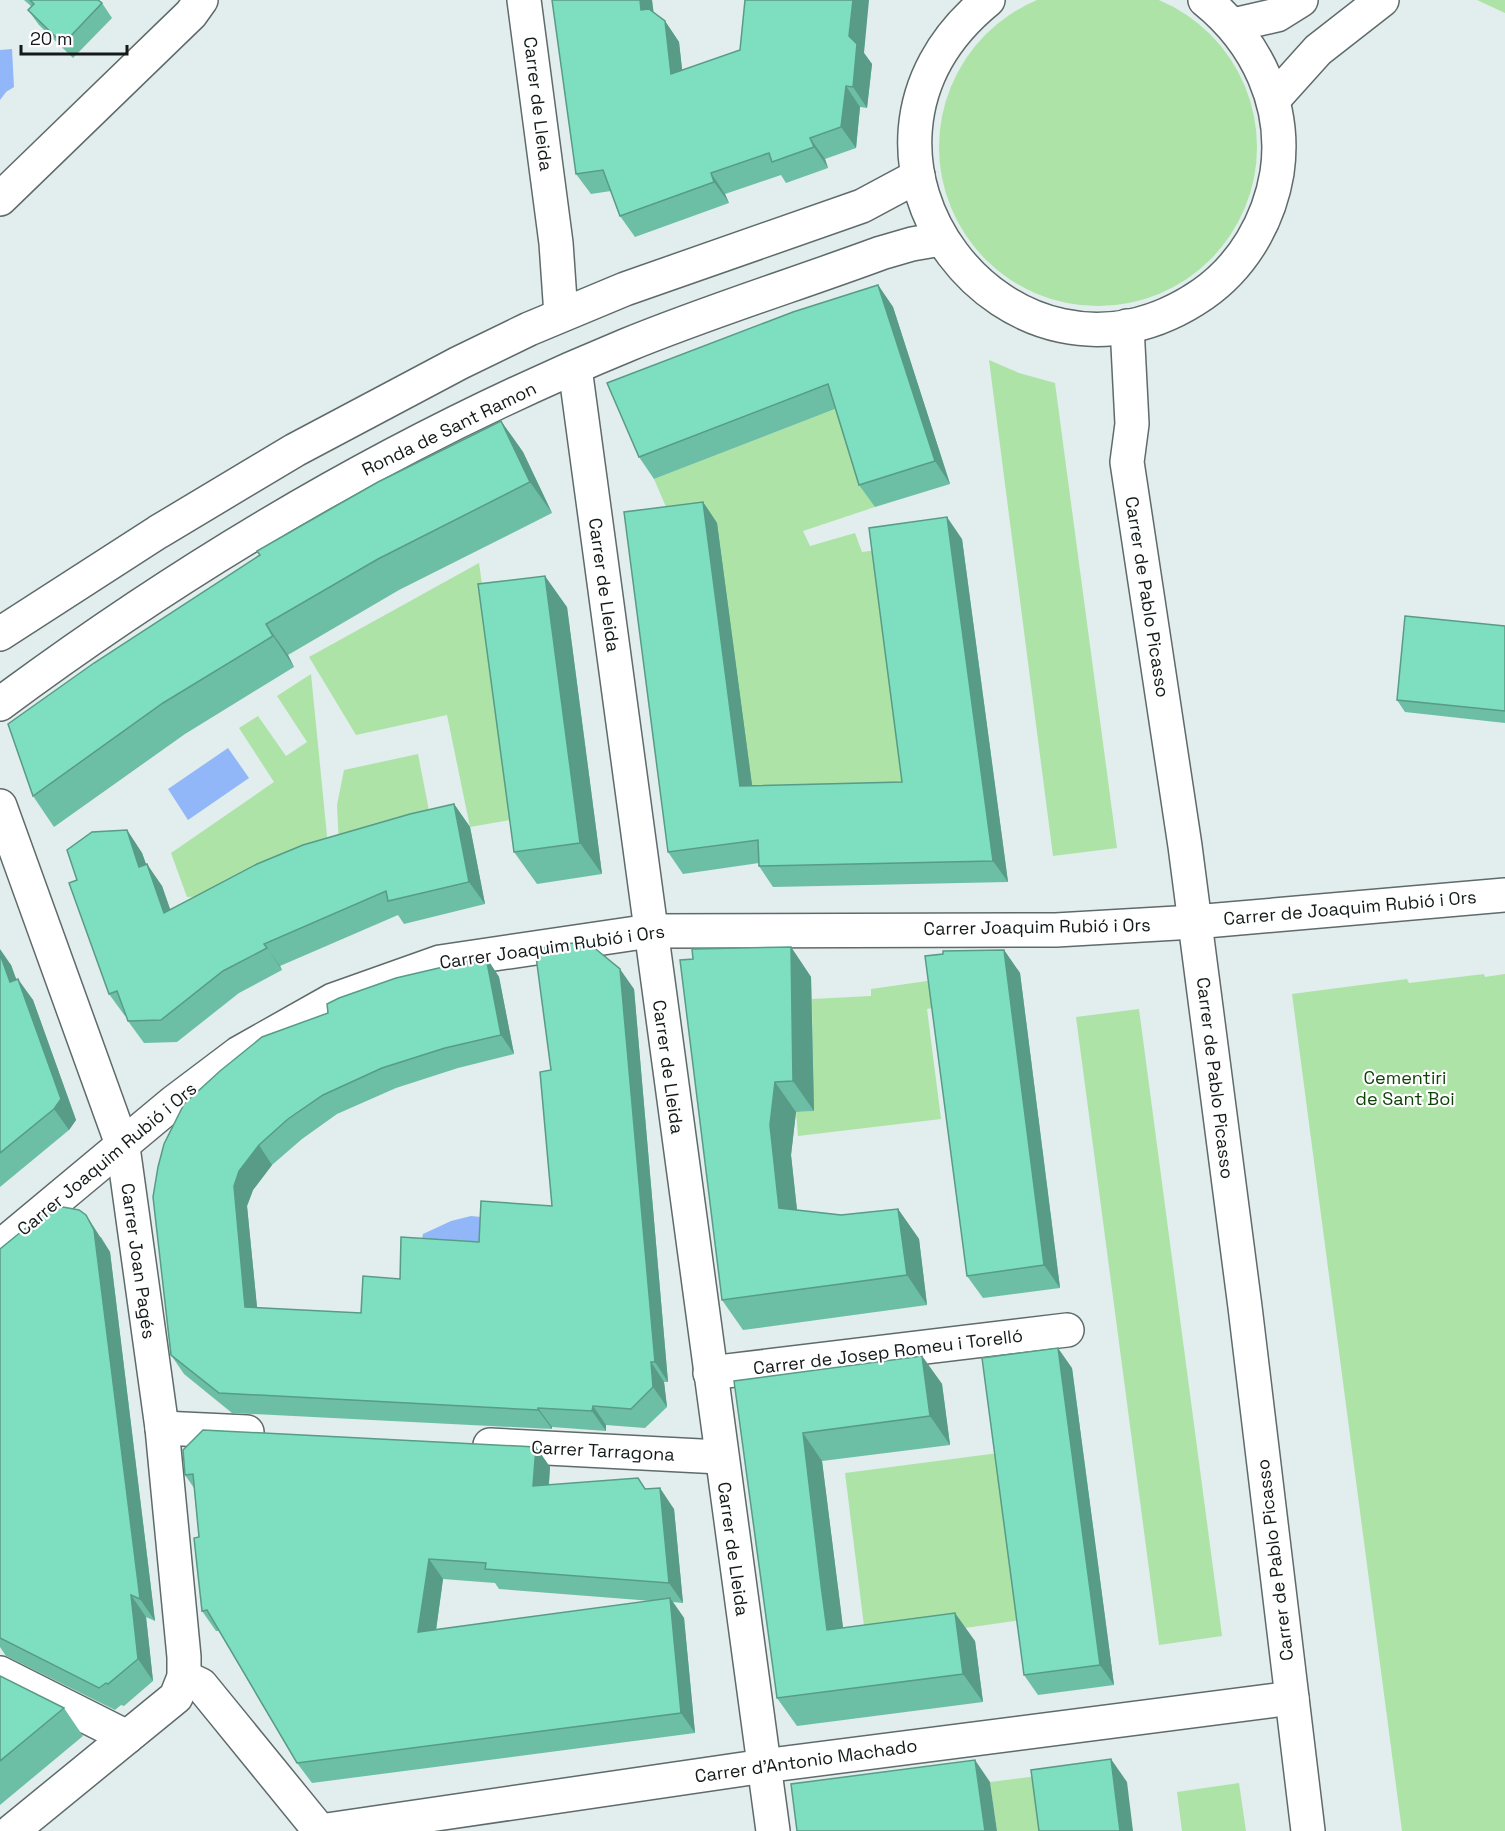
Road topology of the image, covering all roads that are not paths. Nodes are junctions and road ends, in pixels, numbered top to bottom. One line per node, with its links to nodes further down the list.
1 (201, 0): 10 (street)
2 (524, 0): 12 (street, Carrer de Lleida)
3 (988, 0): 9 (street)
4 (1205, 0): 7 (street)
5 (1301, 0): 7 (street)
6 (1382, 0): 8 (street)
7 (1233, 25): 8 (street)
8 (1273, 100): 13 (street)
9 (918, 176): 11 (street); 12 (street)
10 (0, 199)
11 (941, 239): 13 (street); 14 (street, Ronda de Sant Ramon)
12 (561, 315): 15 (street)
13 (1127, 326): 19 (street, Carrer de Pablo Picasso)
14 (574, 368): 16 (street, Ronda de Sant Ramon); 20 (street, Carrer de Lleida)
15 (0, 634)
16 (0, 704)
17 (0, 806): 21 (street, Carrer Joan Pagés)
18 (1505, 895): 19 (street, Carrer de Joaquim Rubió i Ors)
19 (1194, 922): 20 (street, Carrer Joaquim Rubió i Ors); 31 (street, Carrer de Pablo Picasso)
20 (650, 931): 21 (street, Carrer Joaquim Rubió i Ors); 24 (street, Carrer de Lleida)
21 (123, 1147): 22 (street, Carrer Joaquim Rubió i Ors); 25 (street, Carrer Joan Pagés)
22 (0, 1247)
23 (1067, 1330): 24 (street, Carrer de Josep Romeu i Torelló)
24 (710, 1373): 28 (street, Carrer de Lleida)
25 (162, 1428): 26 (street); 30 (street, Carrer Joan Pagés)
26 (271, 1434)
27 (459, 1443): 28 (street, Carrer Tarragona)
28 (720, 1457): 33 (street, Carrer de Lleida)
29 (0, 1673): 32 (street)
30 (180, 1687): 32 (street); 35 (street)
31 (1292, 1698): 33 (street, Carrer d'Antonio Machado); 37 (street, Carrer de Pablo Picasso)
32 (127, 1737): 34 (street)
33 (764, 1766): 35 (street, Carrer d'Antonio Machado); 36 (street, Carrer de Lleida)
34 (12, 1831)
35 (320, 1831)
36 (773, 1831)
37 (1308, 1831)

